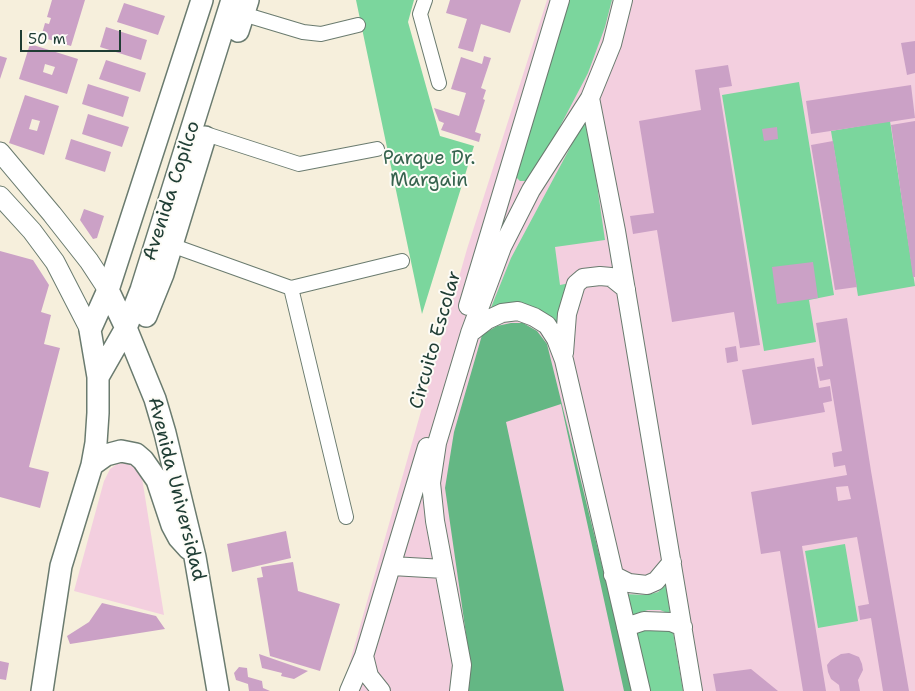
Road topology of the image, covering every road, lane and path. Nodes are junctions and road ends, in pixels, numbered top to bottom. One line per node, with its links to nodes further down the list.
1 (202, 0): 19 (main road, Avenida Copilco)
2 (425, 0): 7 (street)
3 (560, 0): 12 (street, Circuito Escolar)
4 (623, 0): 8 (street, Circuito Escolar)
5 (241, 5): 6 (street); 9 (main road, Avenida Copilco); 22 (main road, Avenida Copilco)
6 (358, 25)
7 (439, 83)
8 (590, 98): 13 (street, Circuito Escolar); 18 (street)
9 (206, 134): 10 (street); 15 (main road, Avenida Copilco)
10 (377, 149)
11 (0, 152): 19 (main road, Avenida Universidad)
12 (506, 180): 13 (street); 29 (street, Circuito Escolar)
13 (531, 190): 21 (street, Circuito Escolar)
14 (0, 196): 20 (main road)
15 (171, 246): 17 (street); 22 (main road, Avenida Copilco)
16 (402, 261): 17 (street)
17 (291, 288): 26 (street)
18 (626, 289): 23 (street); 28 (street)
19 (108, 290): 20 (main road, Avenida Copilco); 22 (main road, Avenida Universidad)
20 (90, 330): 24 (main road, Avenida Copilco)
21 (470, 333): 23 (street, Circuito Escolar); 30 (street, Circuito Escolar)
22 (130, 337): 24 (main road, Avenida Copilco); 27 (main road, Avenida Universidad)
23 (564, 360): 31 (street, Circuito Escolar)
24 (98, 377): 25 (main road, Avenida Copilco)
25 (92, 466): 27 (main road); 37 (main road, Avenida Copilco)
26 (346, 517)
27 (195, 557): 36 (main road, Avenida Universidad)
28 (672, 562): 31 (street); 33 (street)
29 (392, 566): 30 (street); 34 (street, Circuito Escolar)
30 (444, 569): 35 (street, Circuito Escolar)
31 (613, 575): 32 (street, Circuito Escolar)
32 (626, 627): 33 (street); 42 (street, Circuito Escolar)
33 (683, 627): 43 (street)
34 (364, 656): 38 (street, Circuito Escolar); 39 (street)
35 (462, 665): 40 (street); 41 (street, Circuito Escolar)
36 (215, 686)
37 (42, 691)
38 (349, 691)
39 (381, 691)
40 (446, 691)
41 (459, 691)
42 (641, 691)
43 (693, 691)

